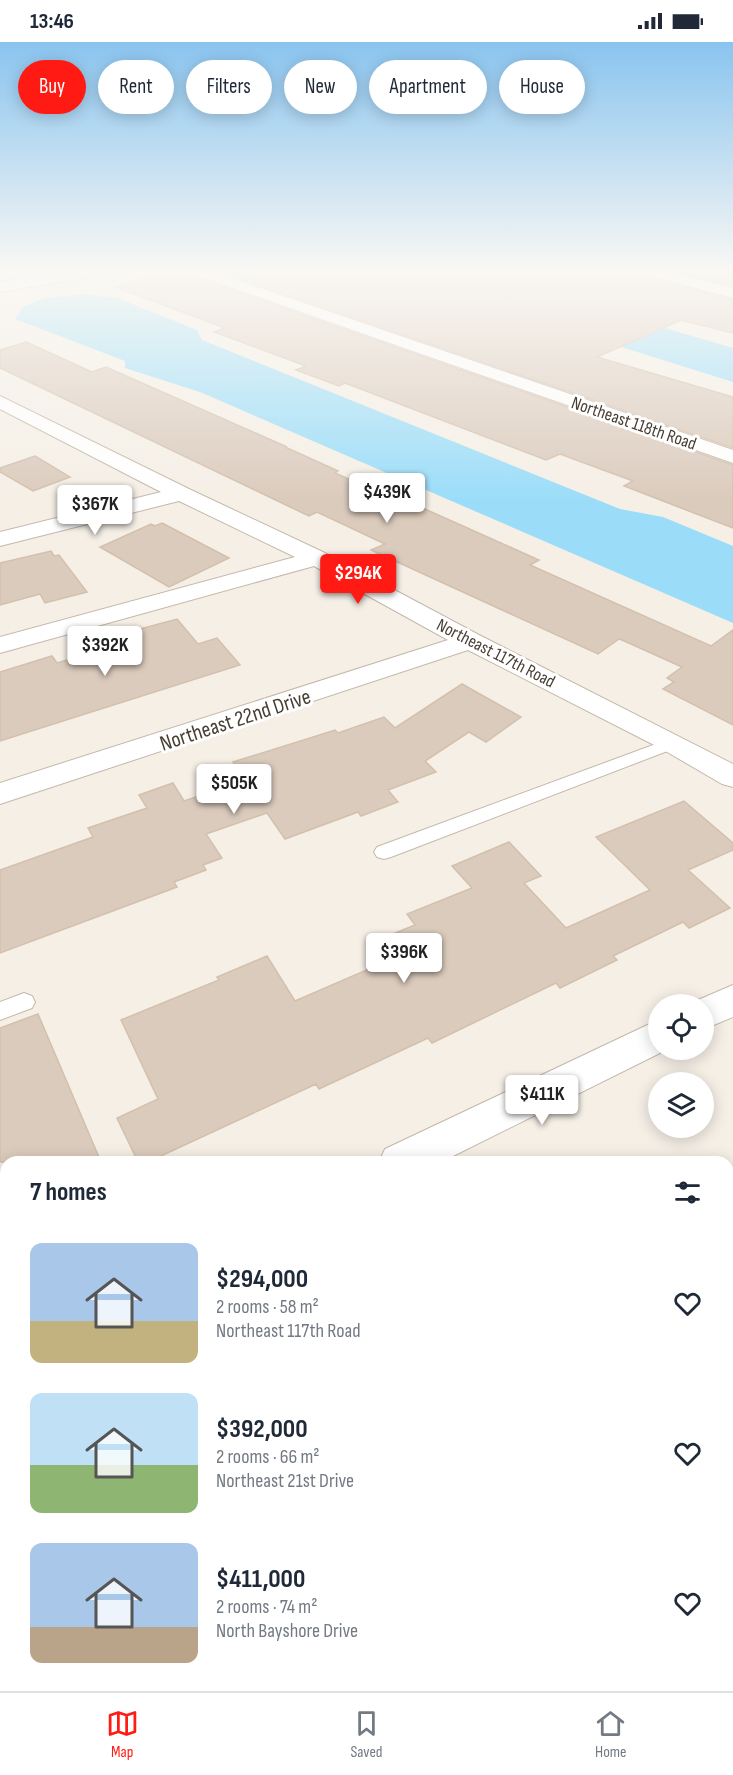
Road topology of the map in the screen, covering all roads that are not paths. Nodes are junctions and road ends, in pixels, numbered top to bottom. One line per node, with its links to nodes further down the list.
1 (416, 347): 3 (street, Northeast 118th Road)
2 (0, 402): 4 (street, Northeast 117th Road)
3 (733, 457)
4 (181, 494): 5 (street); 6 (street, Northeast 117th Road)
5 (0, 539)
6 (317, 558): 7 (street, Northeast 117th Road); 8 (street)
7 (470, 641): 9 (street, Northeast 117th Road); 11 (street, Northeast 22nd Drive)
8 (0, 645)
9 (672, 743): 10 (street, Northeast 117th Road); 12 (lane)
10 (733, 777)
11 (0, 794)
12 (384, 852)
13 (733, 1000): 15 (street)
14 (24, 1002): 16 (lane)
15 (714, 1009)
16 (0, 1011)
17 (648, 1041): 18 (street)
18 (412, 1156)

